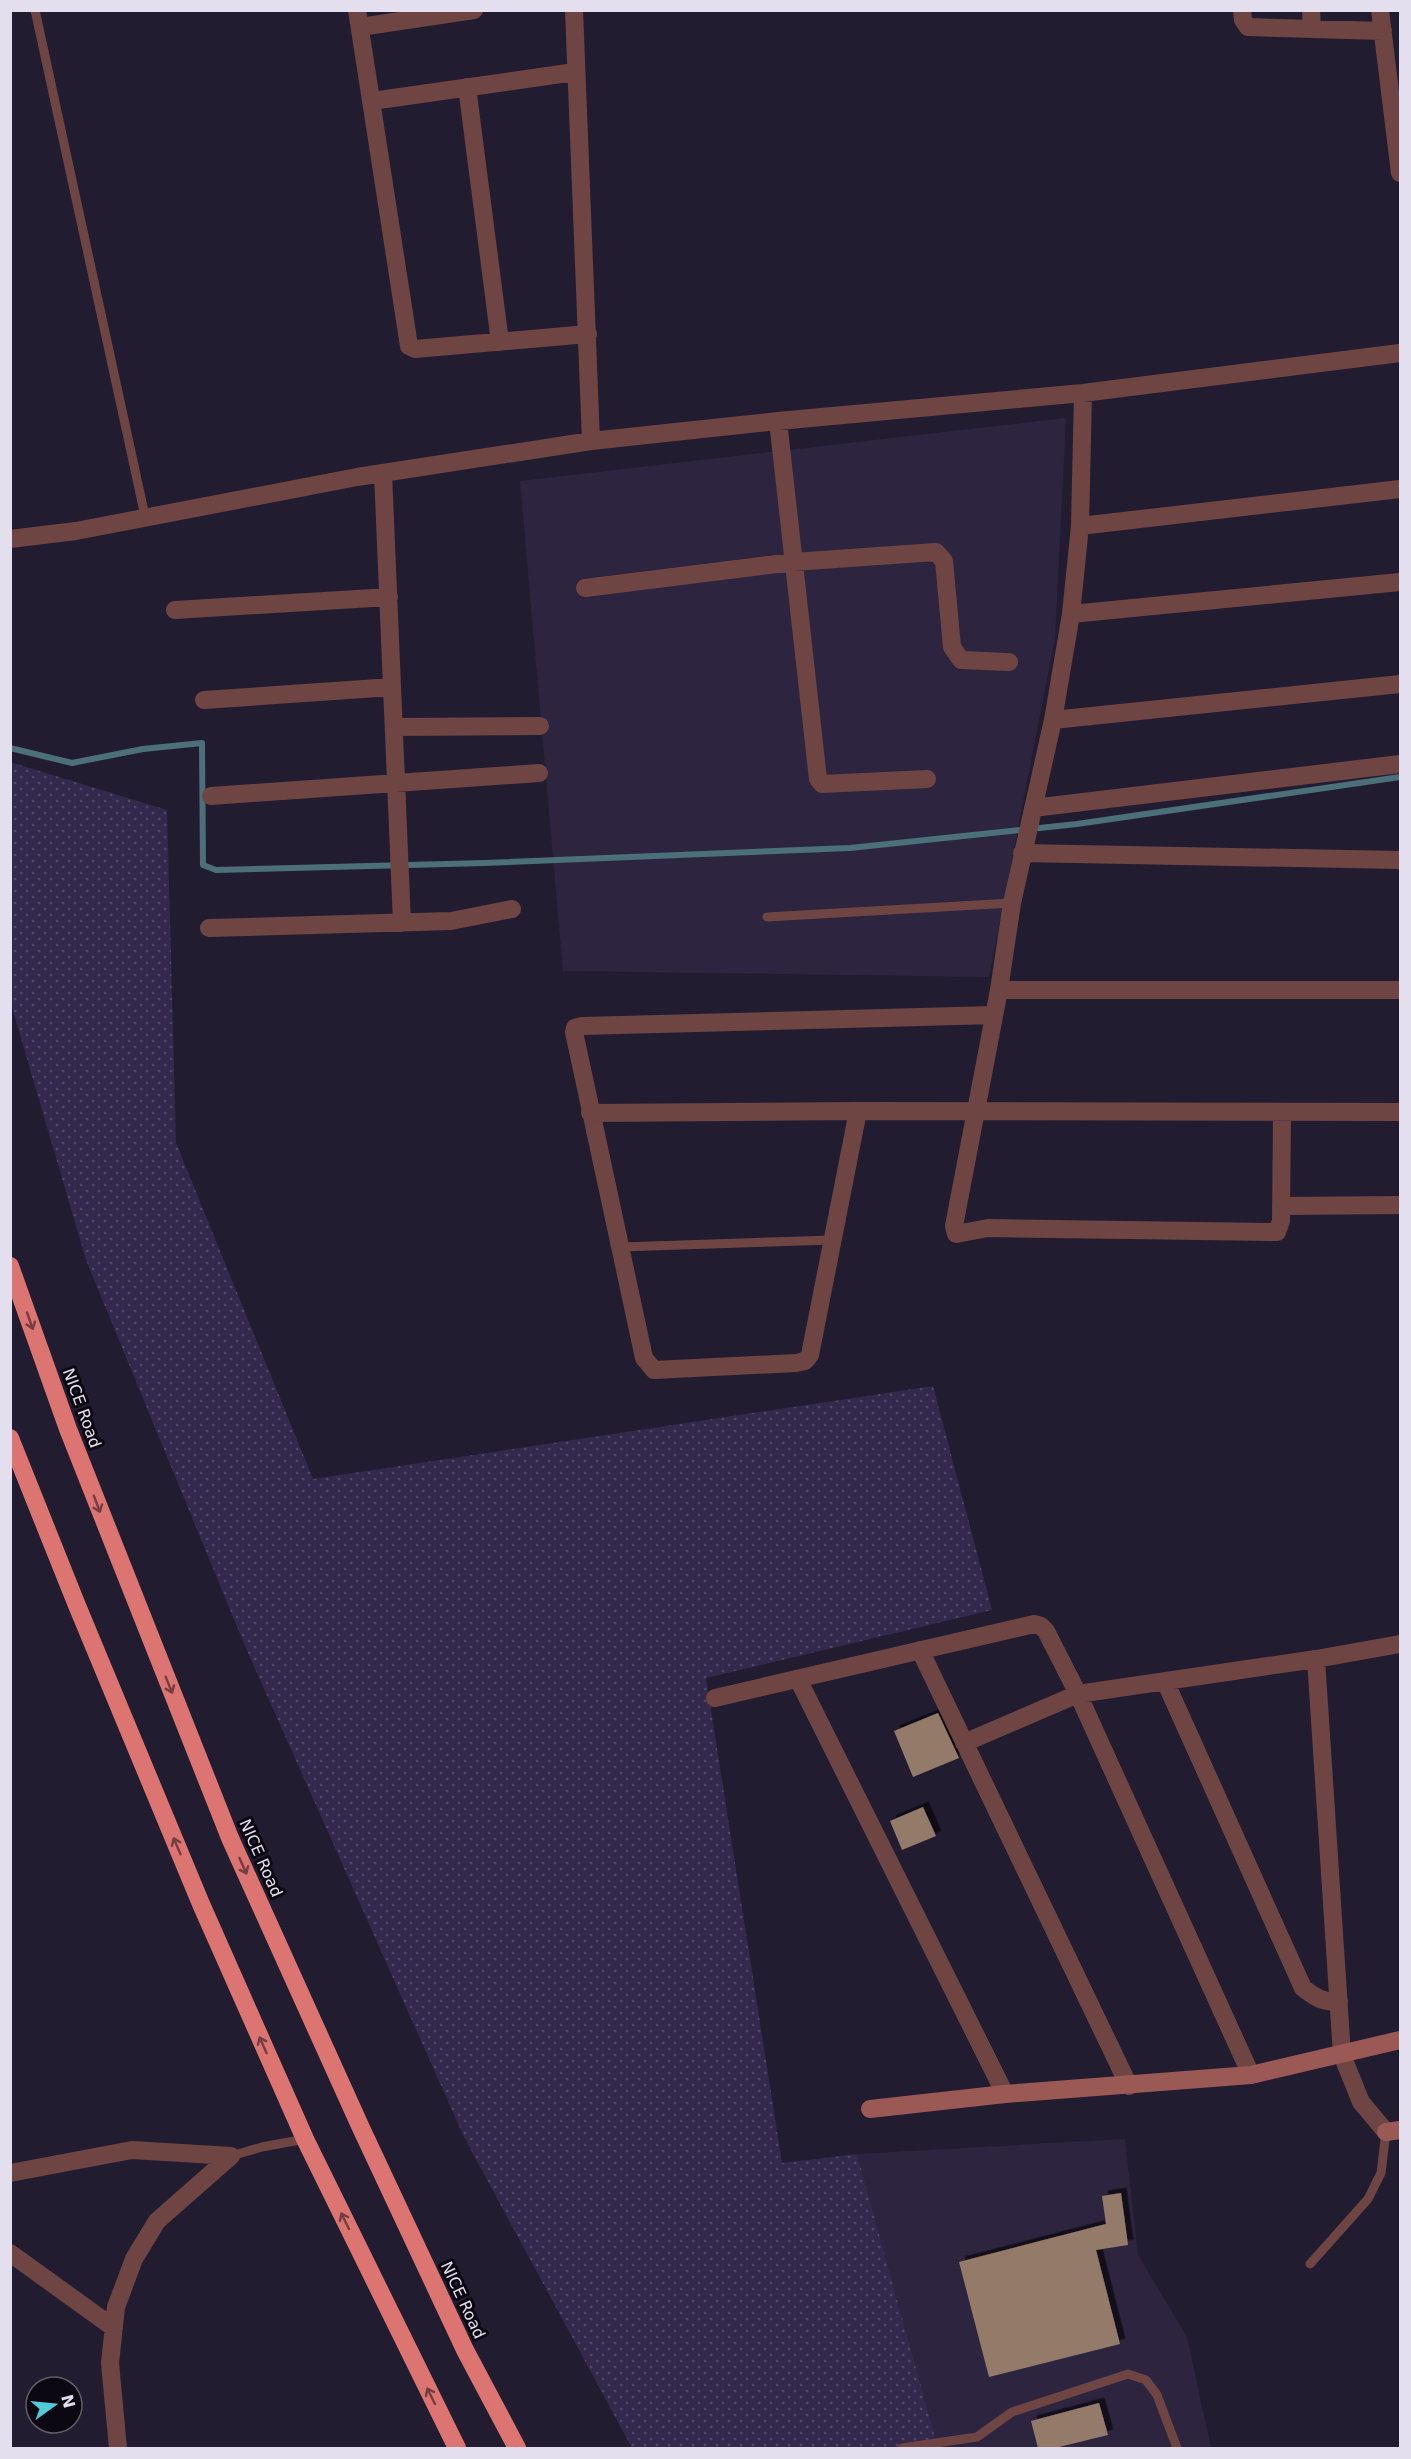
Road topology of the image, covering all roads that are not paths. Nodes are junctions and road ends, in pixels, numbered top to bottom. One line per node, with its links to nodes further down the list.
1 (35, 10): 22 (lane)
2 (474, 10): 7 (street)
3 (574, 10): 10 (street)
4 (1242, 10): 8 (street)
5 (1311, 10): 8 (street)
6 (1380, 10): 9 (street)
7 (358, 19): 12 (street)
8 (1312, 29): 9 (street)
9 (1383, 31): 13 (street)
10 (575, 72): 11 (street); 14 (street)
11 (467, 87): 12 (street); 15 (street)
12 (372, 100): 15 (street)
13 (1401, 173)
14 (588, 334): 15 (street); 19 (street)
15 (500, 342)
16 (1401, 353): 17 (street)
17 (1083, 393): 18 (street); 23 (street)
18 (778, 421): 19 (street); 25 (street)
19 (591, 441): 20 (street)
20 (383, 473): 22 (street); 28 (street)
21 (1401, 489): 23 (street)
22 (145, 516): 24 (street)
23 (1080, 526): 30 (street)
24 (10, 539)
25 (793, 562): 27 (street); 31 (street); 40 (street)
26 (1401, 582): 30 (street)
27 (585, 588)
28 (388, 597): 29 (street); 33 (street)
29 (175, 610)
30 (1071, 614): 35 (street)
31 (1009, 662)
32 (1401, 684): 35 (street)
33 (392, 687): 34 (street); 37 (street)
34 (204, 700)
35 (1053, 720): 43 (street)
36 (540, 726): 37 (street)
37 (394, 727): 41 (street)
38 (1401, 764): 43 (street)
39 (539, 773): 41 (street)
40 (927, 779)
41 (396, 782): 42 (street); 49 (street)
42 (211, 796)
43 (1033, 808): 44 (street)
44 (1022, 853): 45 (street); 46 (street)
45 (1401, 860)
46 (1012, 903): 48 (lane); 51 (street)
47 (512, 909): 49 (street)
48 (767, 917)
49 (402, 923): 50 (street)
50 (209, 928)
51 (999, 990): 52 (street); 53 (street)
52 (1401, 990)
53 (994, 1015): 55 (street); 58 (street)
54 (858, 1111): 55 (street); 58 (street); 61 (street)
55 (975, 1112): 56 (street); 60 (street)
56 (1282, 1112): 57 (street); 60 (street)
57 (1401, 1112)
58 (590, 1113): 62 (street)
59 (1401, 1205): 60 (street)
60 (1281, 1206)
61 (833, 1240): 62 (lane); 62 (street)
62 (620, 1247)
63 (10, 1266): 89 (highway, NICE Road, one-way to 89)
64 (10, 1438): 81 (highway, one-way to 64)
65 (1401, 1644): 67 (street)
66 (920, 1650): 68 (street); 70 (street); 72 (street)
67 (1316, 1659): 69 (street); 73 (street)
68 (798, 1679): 71 (street); 78 (street)
69 (1165, 1681): 70 (street); 73 (street)
70 (1078, 1694): 72 (street); 76 (street)
71 (715, 1698)
72 (964, 1743): 77 (street)
73 (1339, 2001): 75 (street)
74 (1401, 2040): 75 (street)
75 (1342, 2055): 76 (street); 80 (street)
76 (1251, 2075): 77 (street)
77 (1129, 2086): 78 (street)
78 (1005, 2094): 79 (street)
79 (870, 2109)
80 (1393, 2131): 85 (lane)
81 (305, 2139): 82 (lane); 88 (highway, one-way to 81)
82 (231, 2156): 83 (street); 86 (street)
83 (10, 2173)
84 (10, 2253): 86 (street)
85 (1310, 2264)
86 (114, 2328): 87 (street)
87 (118, 2448)
88 (457, 2448)
89 (517, 2448)
90 (902, 2448): 91 (lane)
91 (1177, 2448)

